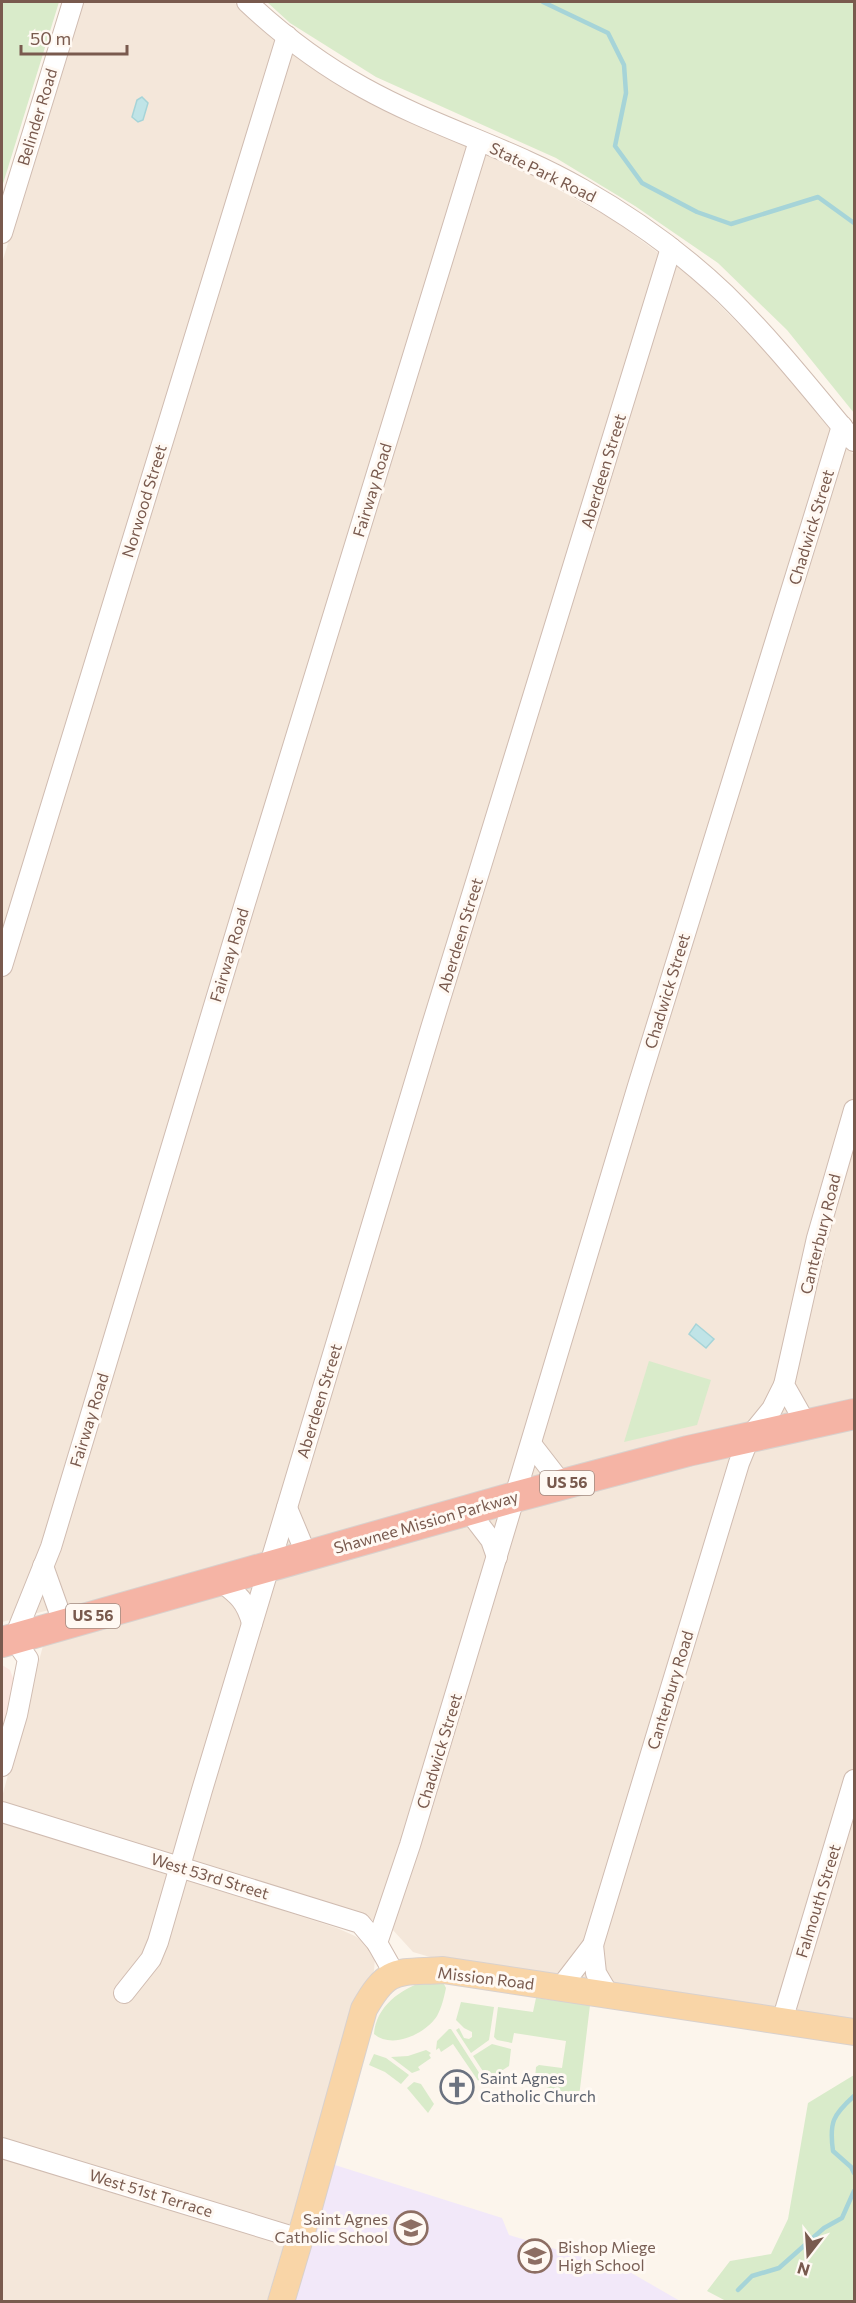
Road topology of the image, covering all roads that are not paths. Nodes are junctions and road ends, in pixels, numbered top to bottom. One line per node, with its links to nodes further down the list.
1 (73, 2): 5 (street, Belinder Road)
2 (247, 2): 3 (street, State Park Road)
3 (287, 36): 4 (street, State Park Road); 8 (street, Norwood Street)
4 (479, 141): 6 (street, State Park Road); 21 (street, Fairway Road)
5 (2, 233)
6 (671, 248): 7 (street, State Park Road); 17 (street, Aberdeen Street)
7 (848, 434): 14 (street, Chadwick Street)
8 (2, 966)
9 (855, 1110): 10 (street, Canterbury Road)
10 (784, 1385): 12 (street); 13 (street, Canterbury Road)
11 (855, 1414): 12 (highway, Shawnee Mission Parkway / US 56)
12 (806, 1424): 13 (highway, Shawnee Mission Parkway / US 56)
13 (750, 1436): 15 (highway, Shawnee Mission Parkway / US 56); 32 (street, Canterbury Road)
14 (531, 1444): 15 (street); 16 (street, Chadwick Street)
15 (562, 1484): 16 (highway, Shawnee Mission Parkway / US 56)
16 (515, 1497): 18 (highway, Shawnee Mission Parkway / US 56); 20 (street, Chadwick Street)
17 (287, 1508): 19 (street); 22 (street, Aberdeen Street)
18 (468, 1510): 19 (highway, Shawnee Mission Parkway / US 56); 20 (street)
19 (307, 1556): 22 (highway, Shawnee Mission Parkway / US 56)
20 (497, 1557): 31 (street, Chadwick Street)
21 (43, 1566): 25 (street); 26 (street, Fairway Road)
22 (269, 1566): 23 (highway, Shawnee Mission Parkway / US 56); 24 (street, Aberdeen Street)
23 (219, 1580): 24 (street); 25 (highway, Shawnee Mission Parkway / US 56)
24 (252, 1623): 30 (street, Aberdeen Street)
25 (64, 1625): 26 (highway, Shawnee Mission Parkway / US 56)
26 (8, 1641): 27 (street)
27 (2, 1766)
28 (855, 1780): 37 (street, Falmouth Street)
29 (2, 1812): 30 (street, West 53rd Street)
30 (181, 1867): 31 (street, West 53rd Street); 35 (street, Aberdeen Street)
31 (377, 1943): 33 (street, West 53rd Street)
32 (593, 1945): 34 (street, Canterbury Road); 36 (street, Canterbury Road)
33 (394, 1973): 34 (main road, Mission Road); 40 (main road)
34 (561, 1988): 36 (main road, Mission Road)
35 (124, 1993)
36 (609, 1995): 37 (main road, Mission Road)
37 (782, 2021): 38 (main road, Mission Road)
38 (855, 2032)
39 (2, 2148): 40 (street, West 51st Terrace)
40 (300, 2239): 41 (main road)
41 (280, 2301)

